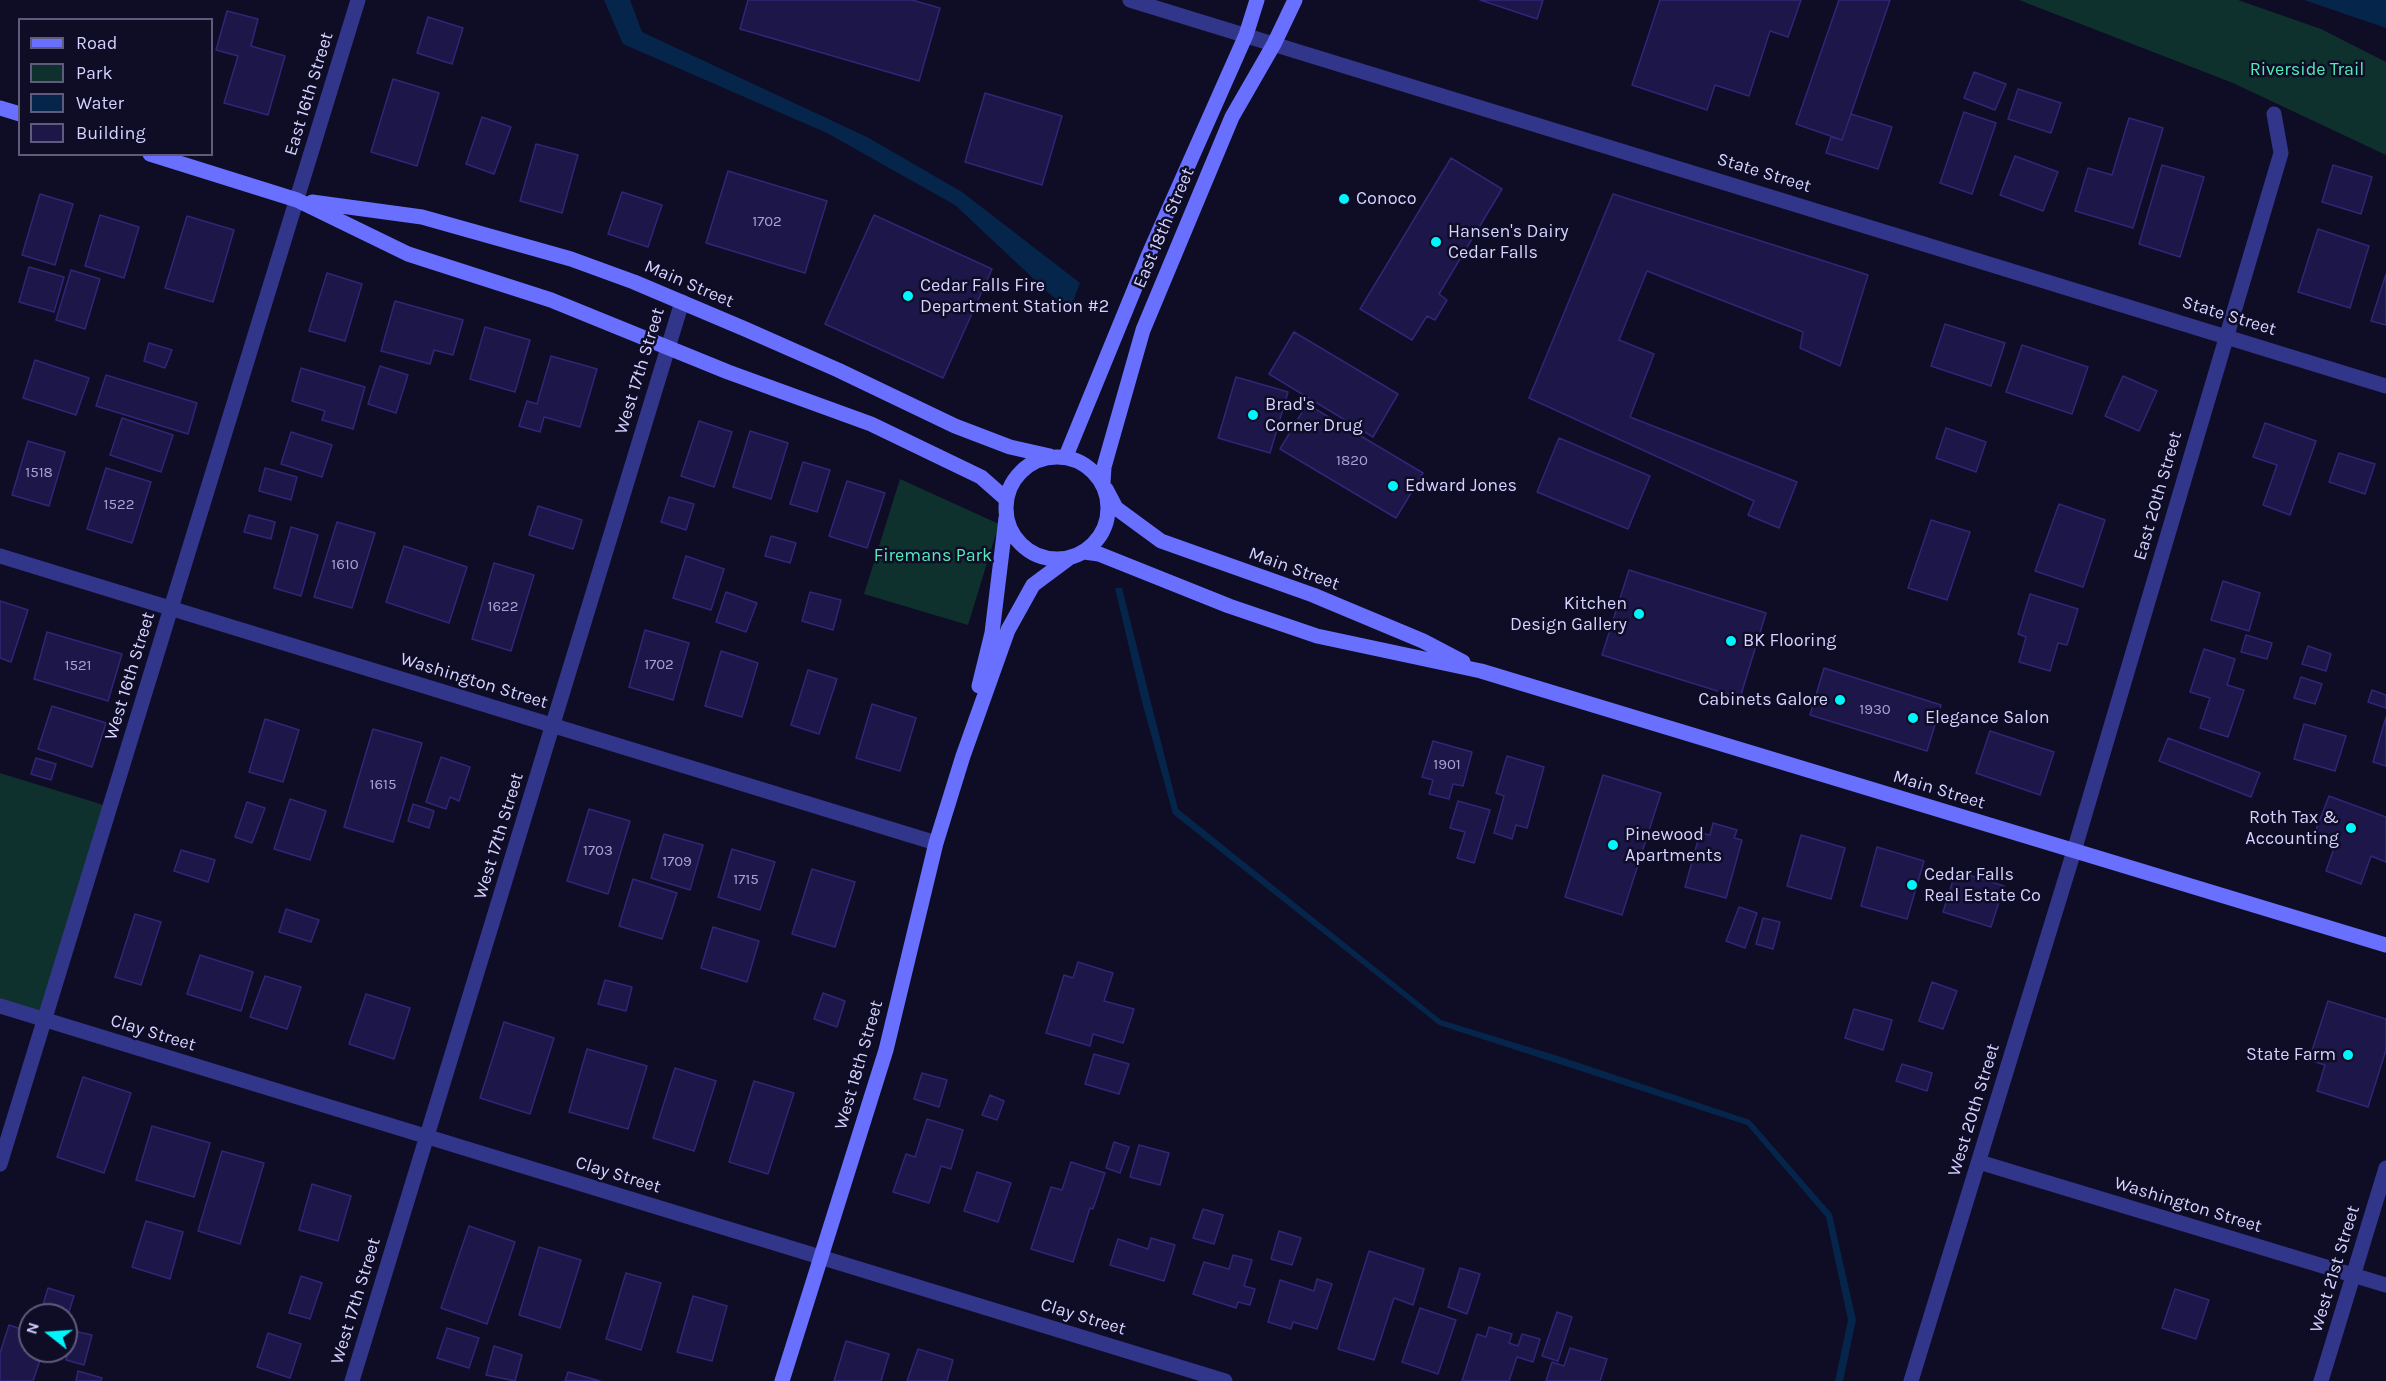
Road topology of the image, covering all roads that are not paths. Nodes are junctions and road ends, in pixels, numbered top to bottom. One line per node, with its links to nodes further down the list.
1 (358, 0): 11 (street, East 16th Street)
2 (1130, 0): 5 (street, State Street)
3 (1257, 0): 5 (main road, East 18th Street)
4 (1295, 0): 6 (main road, East 18th Street)
5 (1246, 35): 6 (street, State Street); 17 (main road, East 18th Street)
6 (1274, 44): 13 (street, State Street); 18 (main road, East 18th Street)
7 (0, 108): 8 (main road)
8 (18, 113)
9 (2274, 114): 13 (street, East 20th Street)
10 (156, 156): 11 (main road, Main Street)
11 (297, 200): 12 (main road, Main Street); 14 (main road, Main Street); 24 (street, West 16th Street)
12 (682, 303): 14 (street, West 17th Street); 16 (main road, Main Street)
13 (2227, 336): 15 (street, State Street); 29 (street, East 20th Street)
14 (668, 348): 19 (main road, Main Street); 26 (street, West 17th Street)
15 (2386, 386)
16 (1050, 456): 17 (main road); 19 (main road)
17 (1066, 456): 18 (main road)
18 (1104, 486): 21 (main road); 25 (main road, Main Street)
19 (1006, 499): 20 (main road)
20 (1006, 514): 23 (main road); 27 (main road, West 18th Street)
21 (1084, 552): 23 (main road); 25 (main road, Main Street)
22 (0, 556): 24 (street, Washington Street)
23 (1068, 559): 27 (main road, West 18th Street)
24 (171, 609): 26 (street, Washington Street); 32 (street, West 16th Street)
25 (1481, 671): 29 (main road, Main Street)
26 (553, 726): 28 (street, Washington Street); 33 (street, West 17th Street)
27 (963, 756): 28 (main road, West 18th Street)
28 (936, 843): 37 (main road, West 18th Street)
29 (2074, 851): 30 (main road, Main Street); 34 (street, West 20th Street)
30 (2386, 945)
31 (0, 1006): 32 (street, Clay Street)
32 (44, 1020): 33 (street, Clay Street); 35 (street, West 16th Street)
33 (427, 1137): 37 (street, Clay Street); 40 (street, West 17th Street)
34 (1979, 1162): 38 (street, Washington Street); 43 (street, West 20th Street)
35 (0, 1164)
36 (2386, 1168): 38 (street, West 21st Street)
37 (821, 1257): 41 (main road, West 18th Street); 42 (street, Clay Street)
38 (2352, 1275): 39 (street, Washington Street); 44 (street, West 21st Street)
39 (2386, 1285)
40 (352, 1381)
41 (782, 1381)
42 (1225, 1381)
43 (1911, 1381)
44 (2321, 1381)

